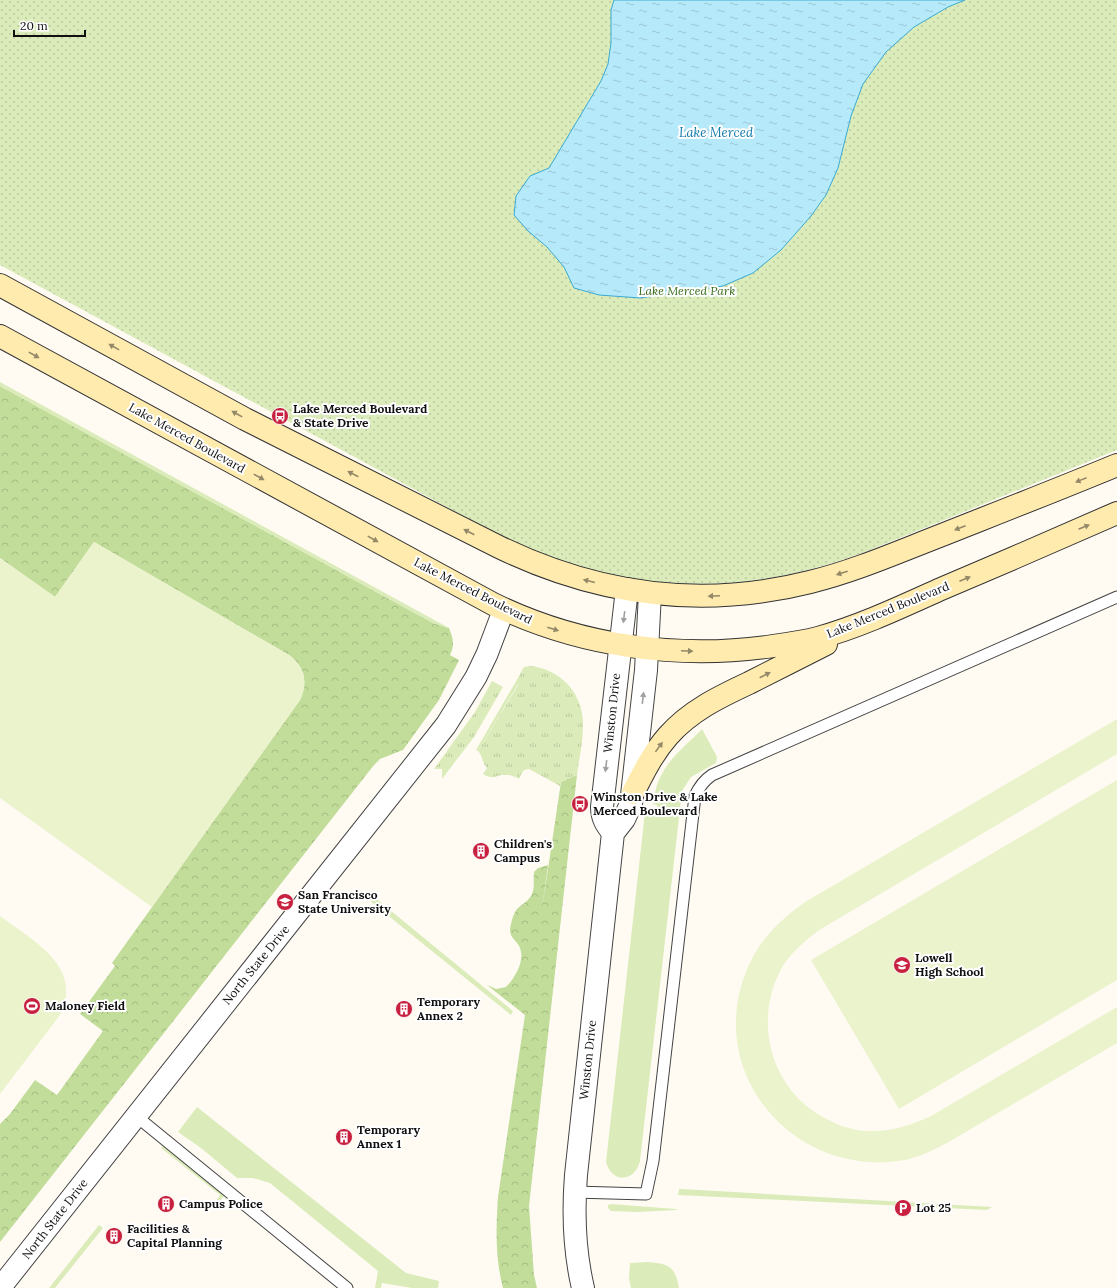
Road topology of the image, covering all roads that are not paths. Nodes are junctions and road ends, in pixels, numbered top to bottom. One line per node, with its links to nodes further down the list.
1 (0, 285): 5 (main road, one-way to 1)
2 (0, 336): 9 (main road, Lake Merced Boulevard, one-way to 9)
3 (1117, 465): 6 (main road, one-way to 6)
4 (1117, 513): 8 (main road, Lake Merced Boulevard, one-way to 4)
5 (627, 589): 6 (main road); 10 (street, Winston Drive, one-way to 10)
6 (650, 593): 11 (street, Winston Drive)
7 (1117, 597): 15 (lane)
8 (903, 605): 11 (main road, Lake Merced Boulevard, one-way to 8); 12 (main road, one-way to 8)
9 (504, 609): 10 (main road, Lake Merced Boulevard, one-way to 10); 14 (street, North State Drive)
10 (620, 644): 11 (main road, Lake Merced Boulevard); 13 (street, Winston Drive, one-way to 13)
11 (648, 648): 12 (street, Winston Drive, one-way to 11)
12 (632, 793): 13 (street, Winston Drive)
13 (613, 833): 15 (street, Winston Drive)
14 (136, 1116): 16 (street, North State Drive); 17 (lane)
15 (574, 1192): 18 (street, Winston Drive)
16 (0, 1288)
17 (347, 1288)
18 (582, 1288)

